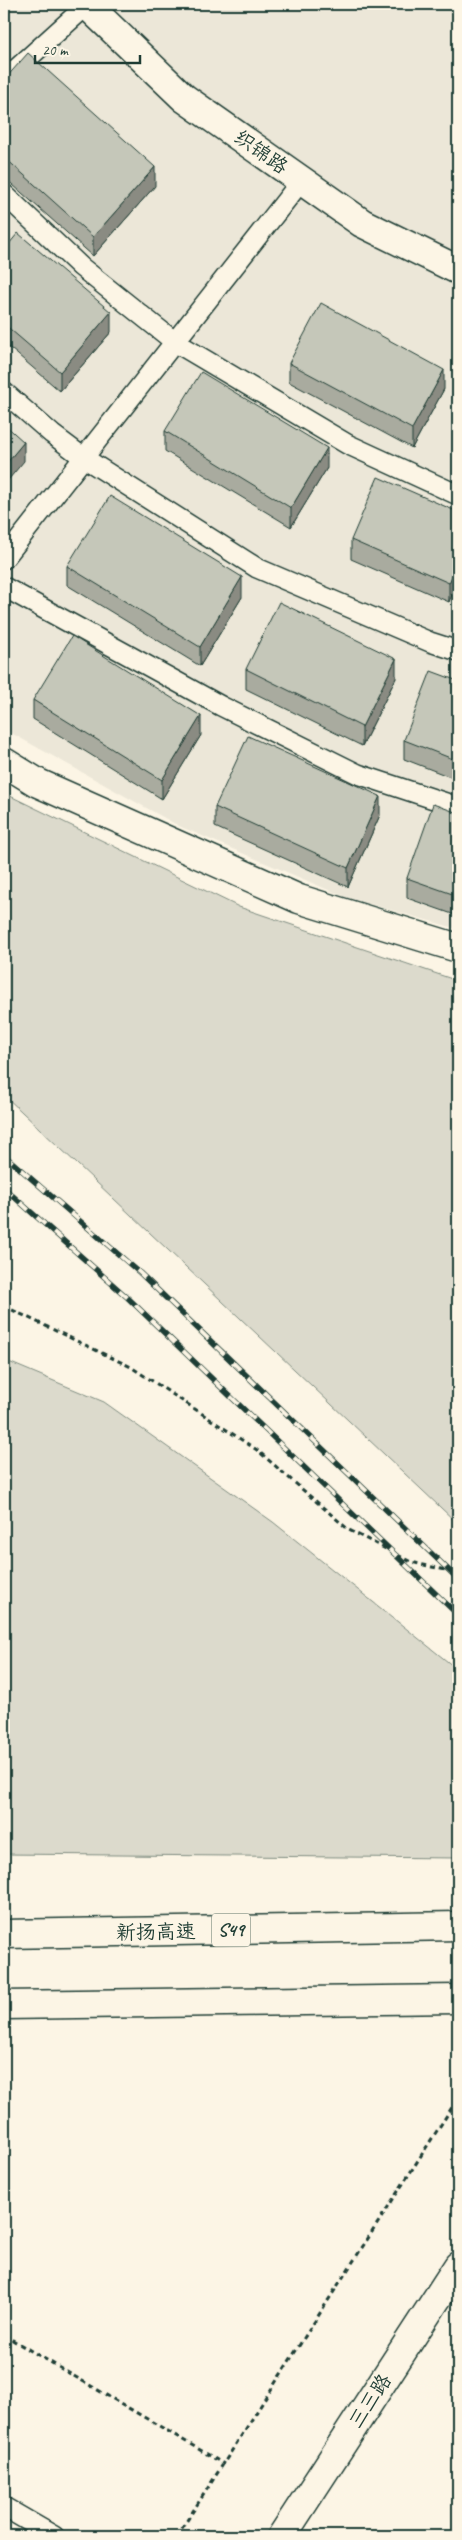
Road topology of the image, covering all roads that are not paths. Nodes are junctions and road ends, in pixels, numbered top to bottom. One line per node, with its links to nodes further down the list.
1 (87, 4): 2 (lane); 3 (main road, 织锦路)
2 (4, 80)
3 (302, 180): 5 (main road, 织锦路); 6 (lane)
4 (4, 194): 6 (lane)
5 (458, 270)
6 (175, 342): 8 (lane); 9 (lane)
7 (4, 392): 8 (lane)
8 (84, 458): 10 (lane); 12 (lane)
9 (458, 495)
10 (4, 559)
11 (4, 586): 14 (lane)
12 (458, 652)
13 (4, 762): 15 (main road)
14 (458, 807)
15 (458, 948)
16 (458, 1926): 17 (main road, 新扬高速 / S49)
17 (4, 1934)
18 (458, 1999): 19 (main road)
19 (4, 2005)
20 (458, 2266): 23 (main road, 三三路)
21 (4, 2507): 22 (lane)
22 (54, 2536)
23 (282, 2536)

